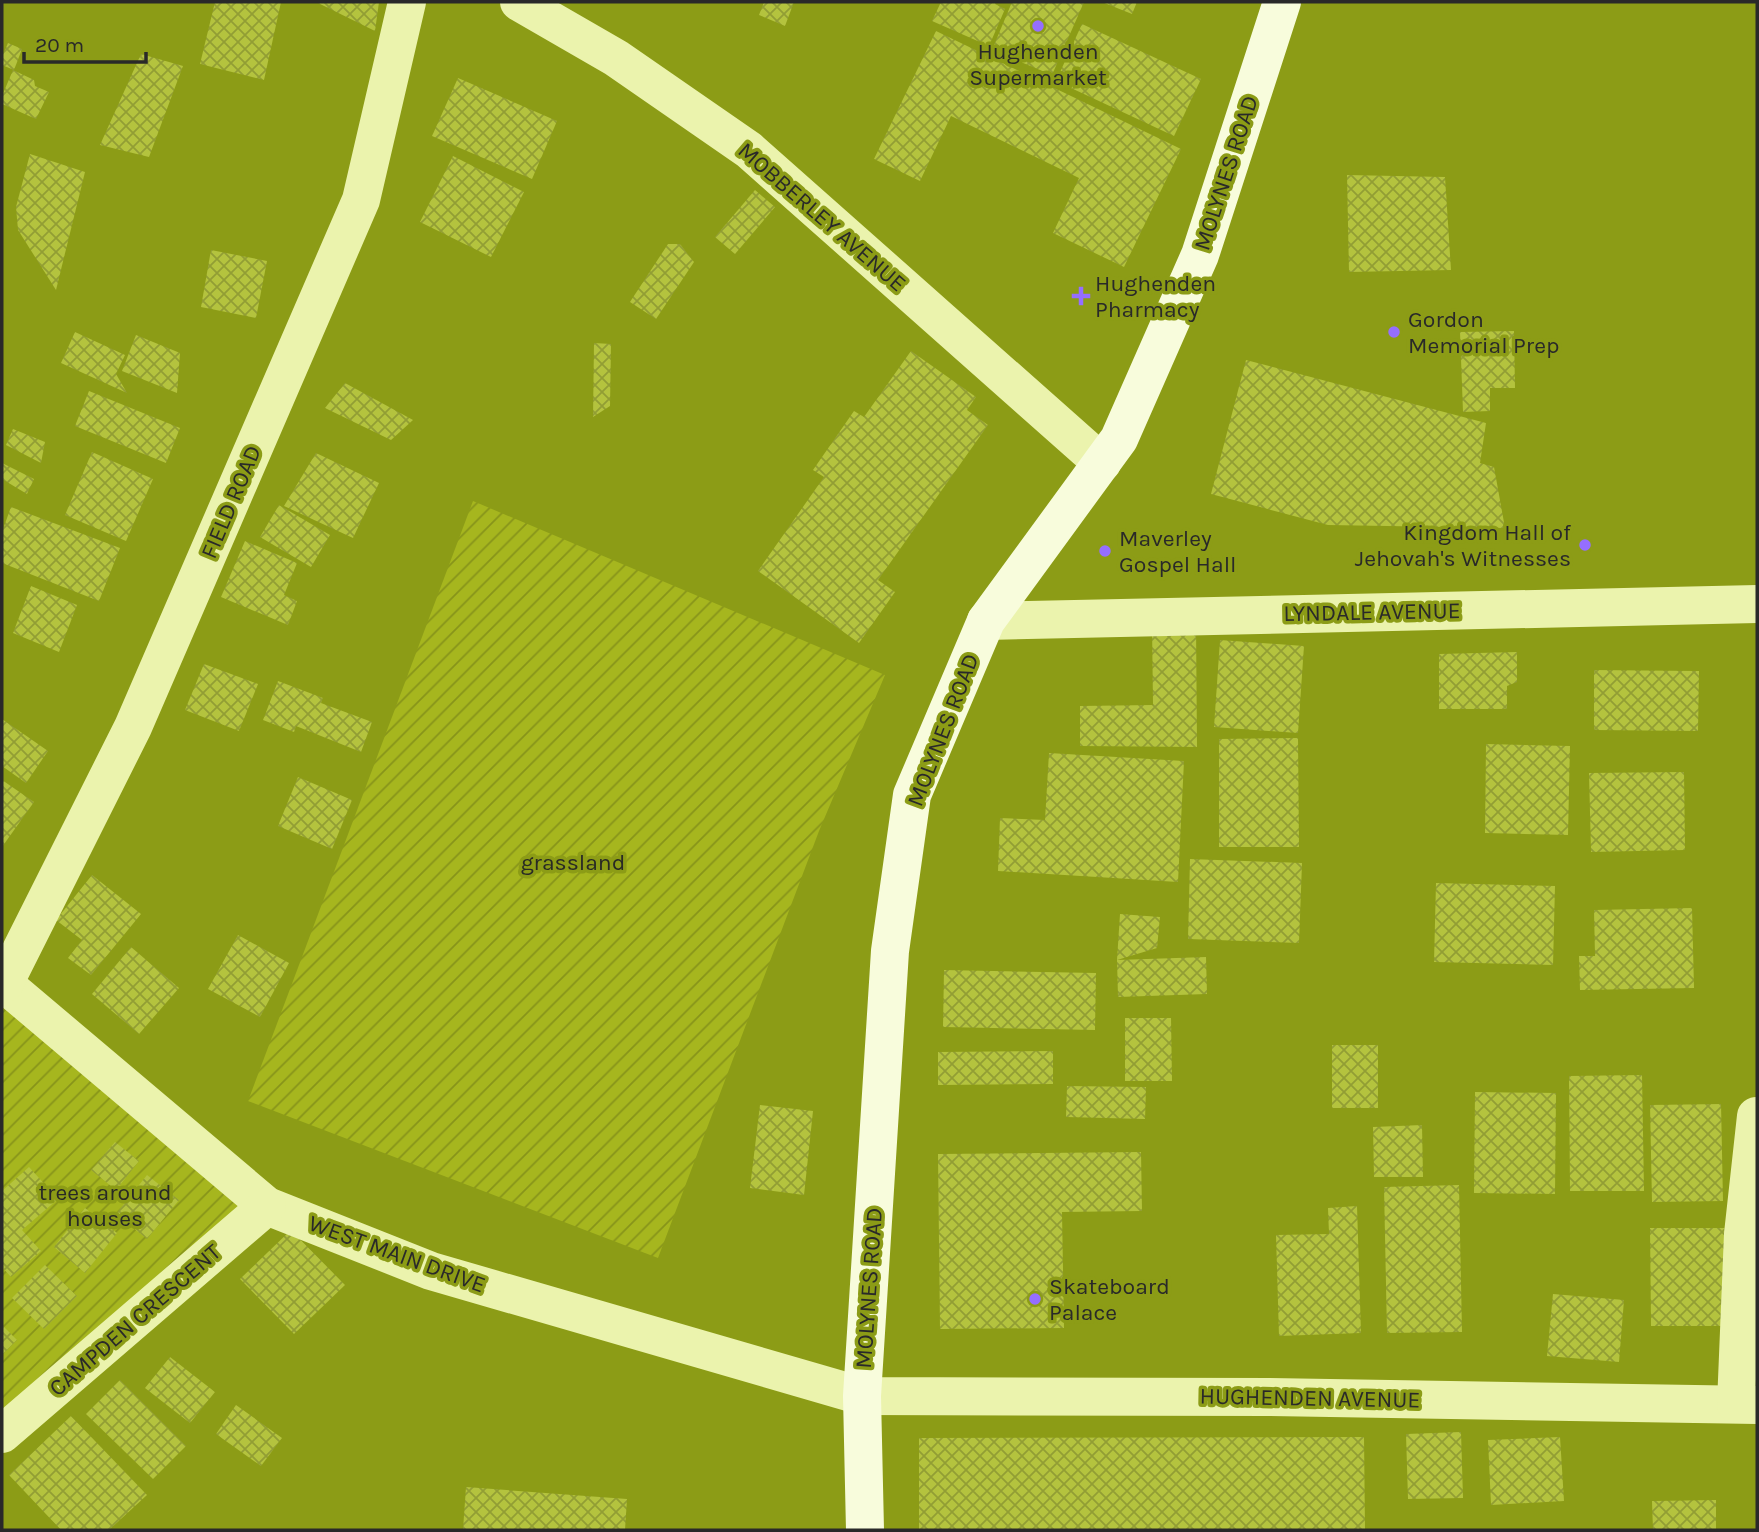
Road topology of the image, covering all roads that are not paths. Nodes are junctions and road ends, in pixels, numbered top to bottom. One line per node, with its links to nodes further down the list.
1 (407, 2): 7 (street, FIELD ROAD)
2 (519, 2): 4 (street, MOBBERLEY AVENUE)
3 (1282, 2): 4 (main road, MOLYNES ROAD)
4 (1102, 463): 6 (main road, MOLYNES ROAD)
5 (1757, 604): 6 (street, LYNDALE AVENUE)
6 (986, 621): 10 (main road, MOLYNES ROAD)
7 (3, 983): 9 (street, WEST MAIN DRIVE)
8 (1756, 1116): 11 (street)
9 (267, 1206): 10 (street, WEST MAIN DRIVE); 12 (street, CAMPDEN CRESCENT)
10 (862, 1396): 11 (street, HUGHENDEN AVENUE); 13 (main road, MOLYNES ROAD)
11 (1747, 1405)
12 (2, 1434)
13 (866, 1530)

